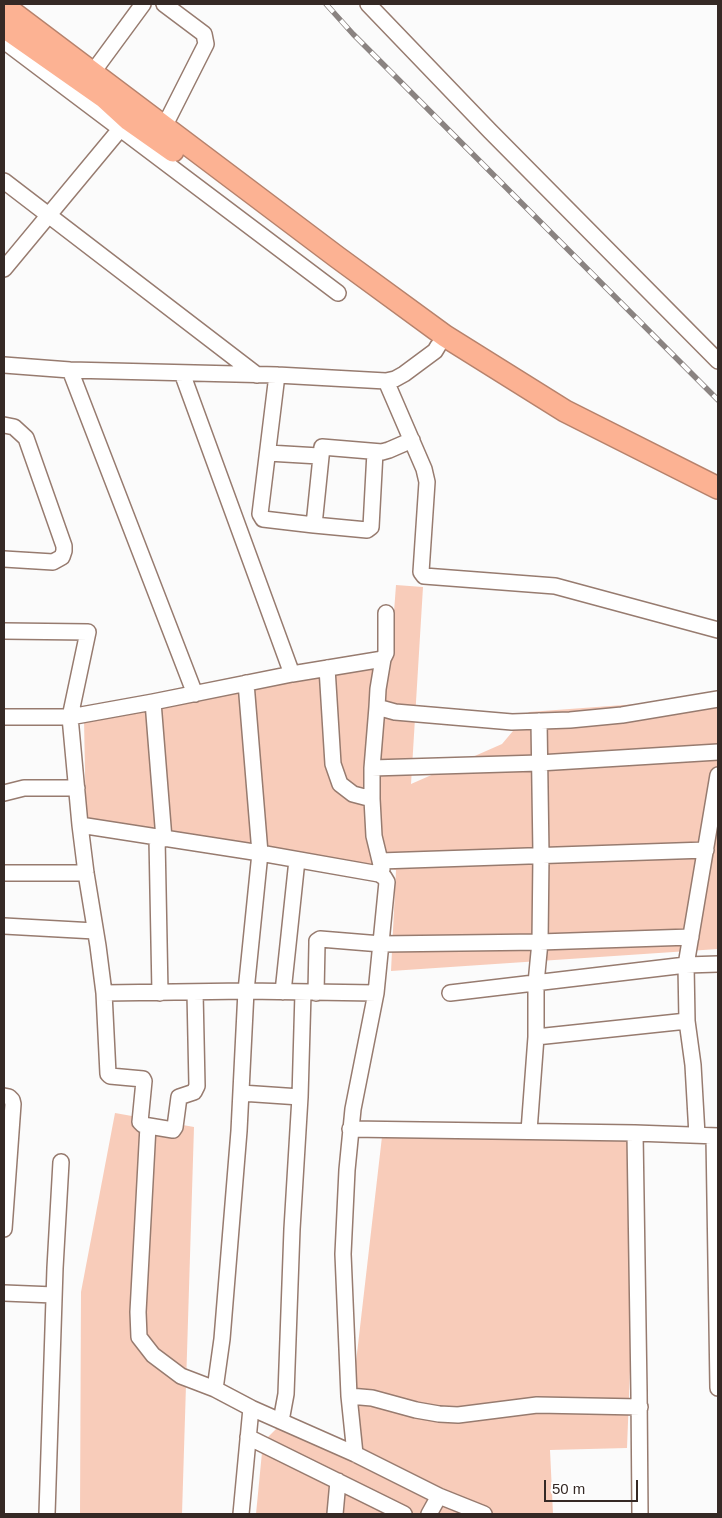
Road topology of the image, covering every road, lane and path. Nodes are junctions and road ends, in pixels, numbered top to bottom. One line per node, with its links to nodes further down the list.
1 (143, 4): 7 (street)
2 (164, 4): 9 (street)
3 (368, 4): 15 (street)
4 (4, 6): 7 (highway)
5 (4, 27): 8 (highway)
6 (4, 41): 8 (street)
7 (93, 72): 9 (highway)
8 (125, 124): 11 (street); 13 (street); 14 (highway)
9 (164, 127): 27 (highway)
10 (4, 182): 11 (street)
11 (48, 217): 12 (street); 19 (street)
12 (4, 269)
13 (338, 293)
14 (438, 346): 21 (street); 28 (highway)
15 (718, 361)
16 (4, 365): 17 (street)
17 (70, 370): 18 (street); 38 (street)
18 (182, 373): 19 (street); 36 (street)
19 (257, 374): 20 (street)
20 (277, 375): 21 (street); 25 (street)
21 (386, 381): 23 (street)
22 (4, 425): 30 (street)
23 (412, 440): 24 (street); 32 (street)
24 (375, 452): 26 (street); 29 (street)
25 (268, 454): 26 (street); 29 (street)
26 (320, 456): 29 (street)
27 (718, 488)
28 (718, 498)
29 (314, 525)
30 (4, 559)
31 (386, 614): 34 (street)
32 (718, 630)
33 (4, 631): 43 (street)
34 (384, 658): 35 (street); 41 (street)
35 (327, 668): 36 (street); 51 (street)
36 (292, 674): 37 (street)
37 (246, 684): 38 (street); 55 (street)
38 (195, 694): 40 (street)
39 (718, 699): 44 (street)
40 (153, 702): 43 (street); 53 (street)
41 (377, 707): 44 (street); 47 (street)
42 (4, 716): 43 (street)
43 (70, 717): 49 (street)
44 (539, 721): 46 (street)
45 (718, 752): 46 (street)
46 (539, 763): 47 (street); 56 (street)
47 (372, 768): 51 (street)
48 (718, 775): 54 (street)
49 (77, 788): 50 (street); 52 (street)
50 (4, 793)
51 (372, 799): 58 (street)
52 (80, 825): 53 (street); 60 (street)
53 (161, 838): 55 (street); 74 (street)
54 (706, 850): 56 (street); 64 (street)
55 (260, 853): 57 (street); 70 (street)
56 (541, 856): 58 (street); 65 (street)
57 (298, 860): 61 (street); 72 (street)
58 (380, 862): 61 (street)
59 (4, 873): 60 (street)
60 (86, 873): 63 (street)
61 (384, 877): 66 (street)
62 (4, 926): 63 (street)
63 (95, 930): 73 (street)
64 (691, 937): 65 (street); 68 (street)
65 (540, 942): 66 (street); 69 (street)
66 (381, 944): 75 (street); 76 (street)
67 (718, 964): 68 (street)
68 (686, 965): 69 (street); 78 (street)
69 (536, 983): 77 (street); 79 (street)
70 (246, 991): 71 (street); 72 (street); 80 (street)
71 (195, 992): 74 (street); 83 (street)
72 (283, 992): 75 (street)
73 (104, 993): 74 (street); 83 (street)
74 (160, 993)
75 (310, 993): 76 (street); 82 (street)
76 (376, 993): 84 (street)
77 (450, 993)
78 (688, 1021): 79 (street); 87 (street)
79 (536, 1037): 85 (street)
80 (241, 1093): 82 (street); 94 (street)
81 (4, 1096): 90 (street)
82 (300, 1097): 98 (street)
83 (148, 1126): 94 (street)
84 (350, 1129): 85 (street); 95 (street)
85 (530, 1131): 86 (street)
86 (635, 1133): 87 (street); 96 (street)
87 (697, 1136): 88 (street)
88 (716, 1136): 93 (street)
89 (61, 1162): 92 (street)
90 (4, 1229)
91 (4, 1293): 92 (street)
92 (54, 1295): 103 (street)
93 (718, 1388)
94 (215, 1389): 97 (street)
95 (350, 1396): 96 (street); 100 (street)
96 (640, 1407): 109 (street)
97 (251, 1408): 98 (street); 99 (street)
98 (280, 1421): 100 (street)
99 (248, 1437): 101 (street); 104 (street)
100 (355, 1454): 102 (street)
101 (338, 1481): 105 (street); 106 (street)
102 (439, 1496): 107 (street); 108 (street)
103 (46, 1514)
104 (241, 1514)
105 (335, 1514)
106 (404, 1514)
107 (429, 1514)
108 (484, 1514)
109 (640, 1514)

